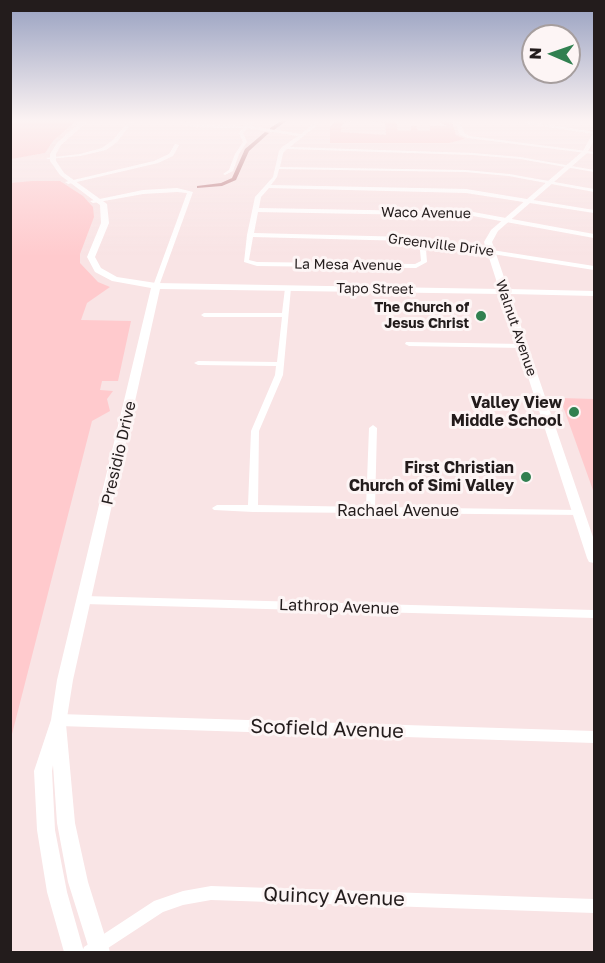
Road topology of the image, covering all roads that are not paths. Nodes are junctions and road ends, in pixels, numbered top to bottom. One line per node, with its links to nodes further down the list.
1 (51, 166): 9 (street)
2 (139, 166): 9 (street)
3 (233, 166): 8 (street)
4 (560, 166): 5 (street)
5 (568, 167): 7 (street); 10 (street)
6 (277, 168): 10 (street); 11 (street)
7 (594, 171)
8 (225, 174)
9 (70, 182): 13 (street)
10 (550, 183): 12 (street); 14 (street)
11 (267, 186): 14 (street); 15 (street)
12 (594, 191)
13 (96, 200): 23 (street, Tapo Street); 23 (street, Presidio Drive)
14 (531, 201): 16 (street); 17 (street)
15 (255, 210): 17 (street, Waco Avenue); 18 (street)
16 (594, 212)
17 (508, 220): 19 (street, Waco Avenue); 21 (street)
18 (250, 235): 20 (street, Greenville Drive); 20 (street, La Mesa Avenue)
19 (594, 236)
20 (427, 241): 21 (street, Greenville Drive)
21 (490, 251): 22 (street, Greenville Drive); 25 (street, Walnut Avenue)
22 (594, 268)
23 (156, 286): 24 (street, Tapo Street); 39 (street, Presidio Drive)
24 (288, 288): 25 (street, Tapo Street); 28 (street)
25 (504, 292): 26 (street, Tapo Street); 30 (street, Walnut Avenue)
26 (594, 293)
27 (204, 315): 28 (street)
28 (285, 315): 32 (street)
29 (409, 344): 30 (street)
30 (522, 346): 37 (street, Walnut Avenue)
31 (198, 363): 32 (street)
32 (280, 363): 35 (street)
33 (373, 428): 36 (street)
34 (217, 508): 35 (street, Rachael Avenue)
35 (253, 509): 36 (street, Rachael Avenue)
36 (370, 512): 37 (street, Rachael Avenue)
37 (579, 513): 38 (street, Walnut Avenue)
38 (594, 558)
39 (84, 600): 40 (street, Lathrop Avenue); 41 (street, Presidio Drive)
40 (594, 614)
41 (59, 720): 42 (street, Scofield Avenue); 44 (street, Presidio Drive); 45 (street, Presidio Drive)
42 (594, 737)
43 (594, 906): 44 (street, Quincy Avenue)
44 (96, 951)
45 (74, 952)

